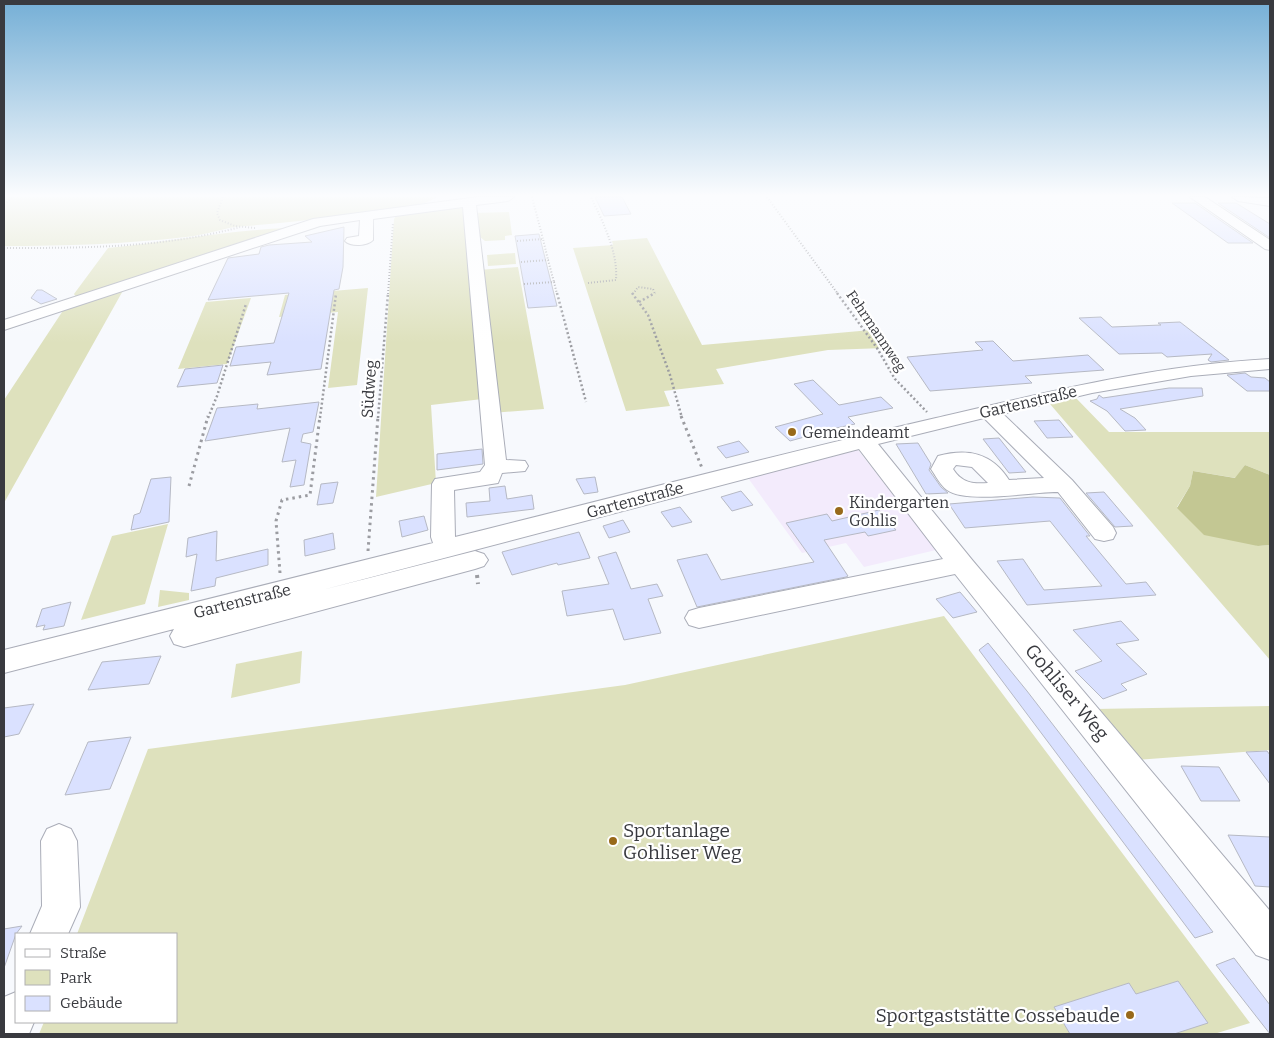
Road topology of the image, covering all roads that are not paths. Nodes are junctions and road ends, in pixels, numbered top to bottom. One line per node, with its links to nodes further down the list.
1 (257, 245): 3 (street)
2 (475, 245): 10 (street)
3 (4, 325)
4 (1270, 364): 5 (street, Gartenstraße)
5 (989, 412): 6 (street, Gartenstraße); 7 (street)
6 (864, 441): 10 (street, Gartenstraße); 12 (street, Gohliser Weg)
7 (1064, 485): 8 (street); 9 (street)
8 (1002, 488)
9 (1104, 533)
10 (448, 549): 15 (street, Gartenstraße)
11 (475, 560): 14 (street)
12 (960, 564): 13 (street); 18 (street, Gohliser Weg)
13 (699, 618)
14 (184, 636)
15 (4, 662)
16 (59, 841): 17 (street)
17 (49, 933)
18 (1270, 941)
19 (15, 1016): 20 (street)
20 (8, 1034)

